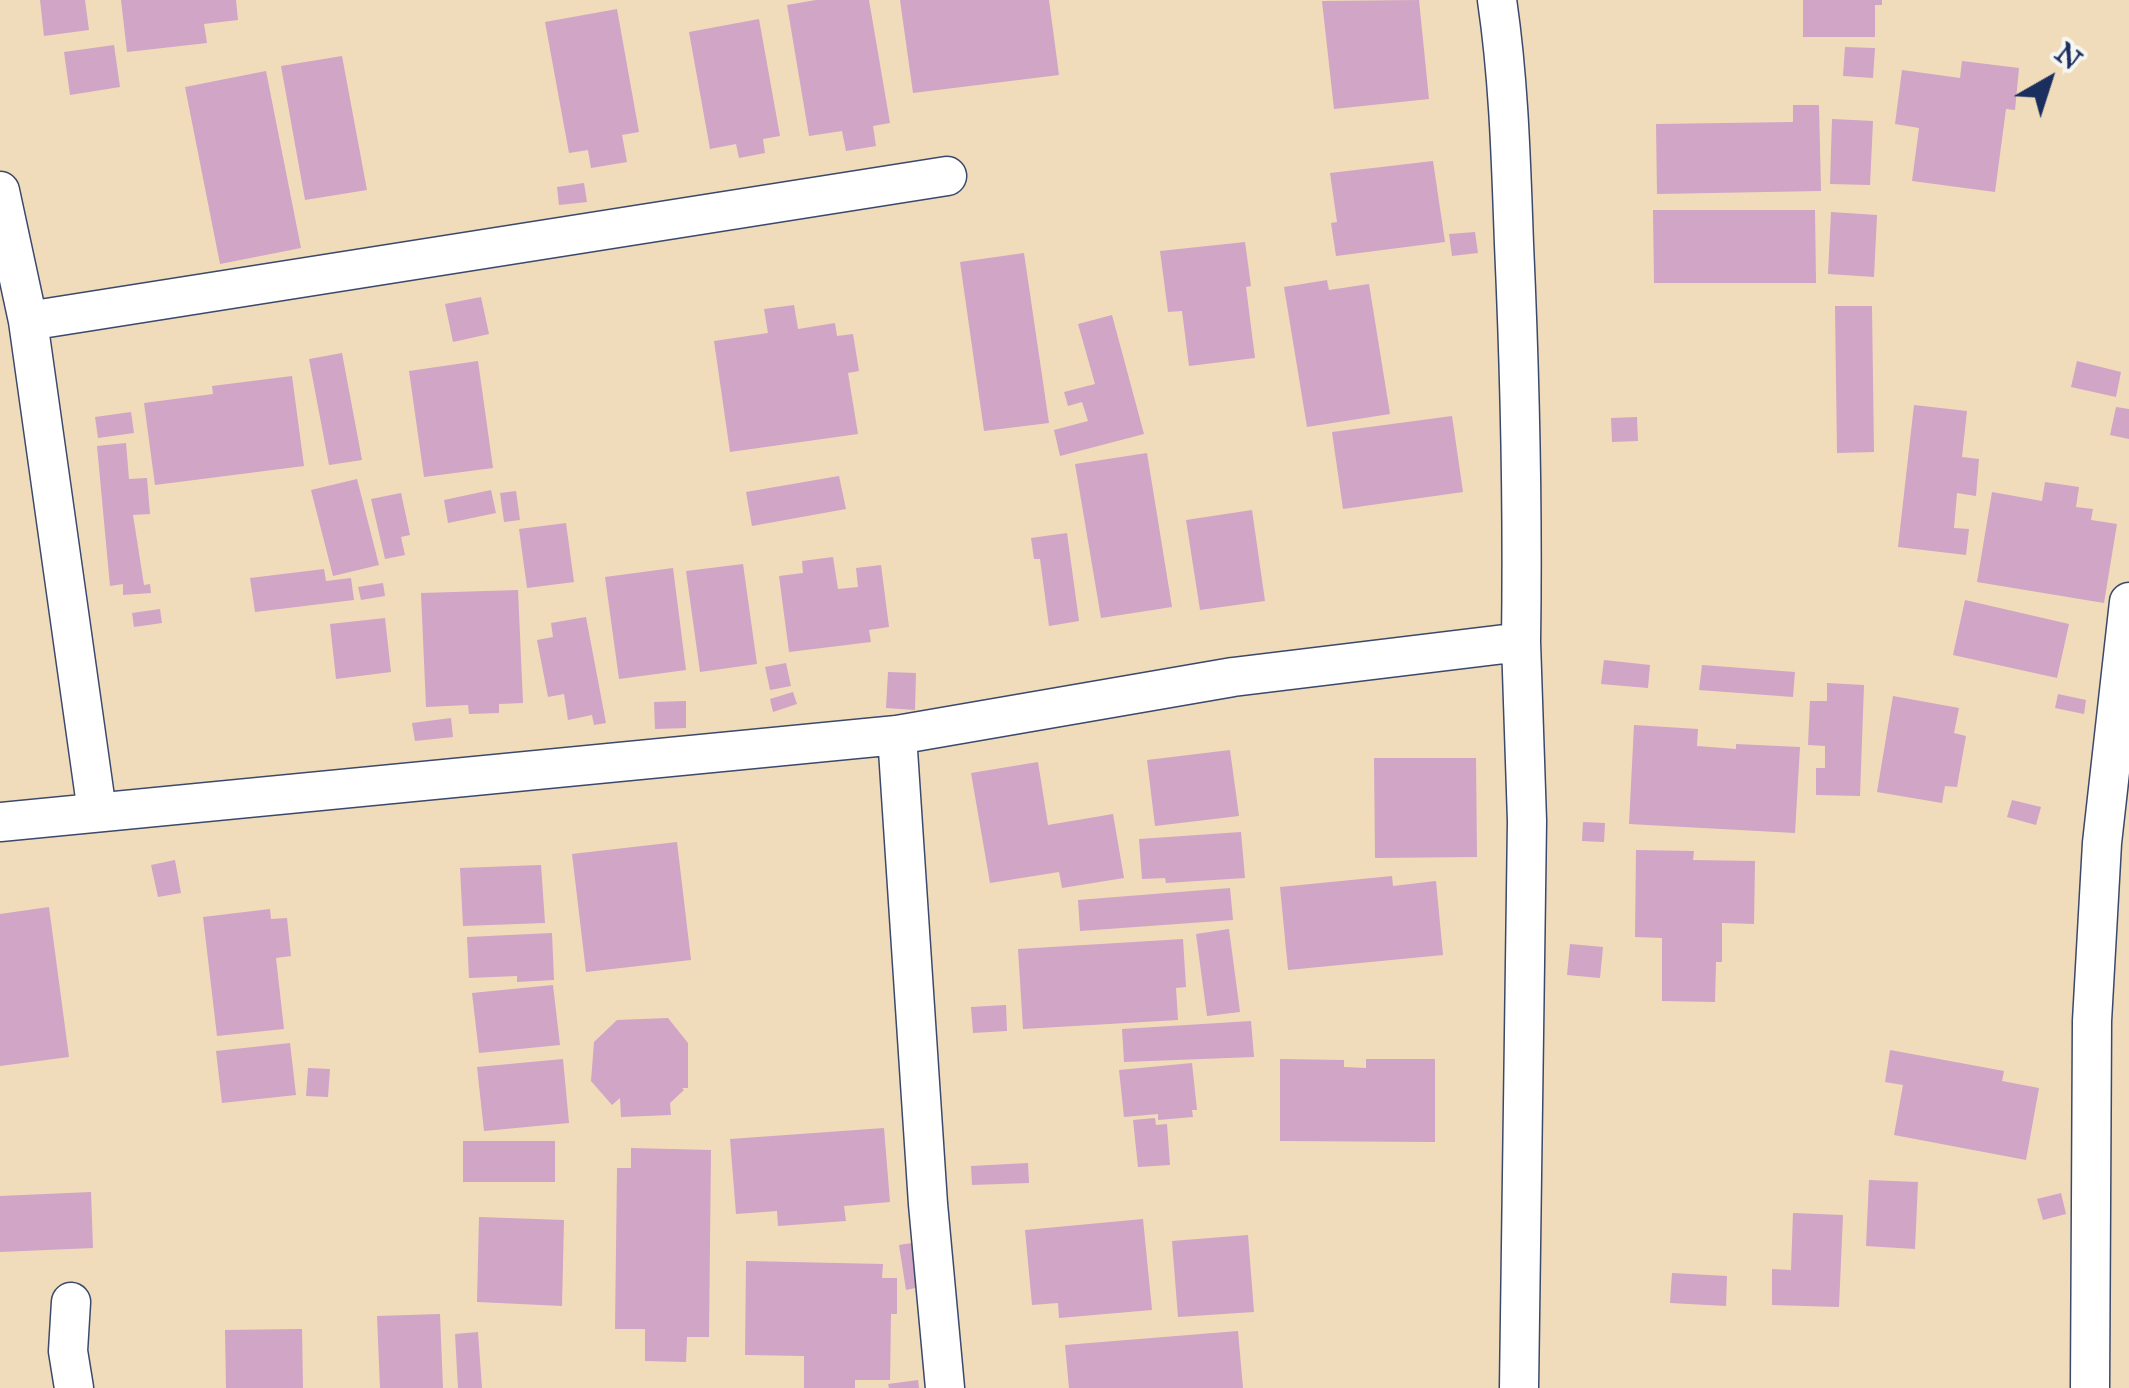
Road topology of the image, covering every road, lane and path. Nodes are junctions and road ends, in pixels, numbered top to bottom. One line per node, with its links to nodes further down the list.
1 (1497, 0): 6 (street)
2 (946, 176): 4 (street)
3 (0, 190): 4 (street)
4 (28, 321): 8 (street)
5 (2129, 602): 10 (street)
6 (1521, 642): 7 (street); 14 (street)
7 (896, 735): 8 (street); 13 (street)
8 (97, 812): 9 (street)
9 (0, 822)
10 (2116, 846): 15 (street)
11 (71, 1302): 12 (street)
12 (74, 1388)
13 (945, 1388)
14 (1519, 1388)
15 (2090, 1388)

